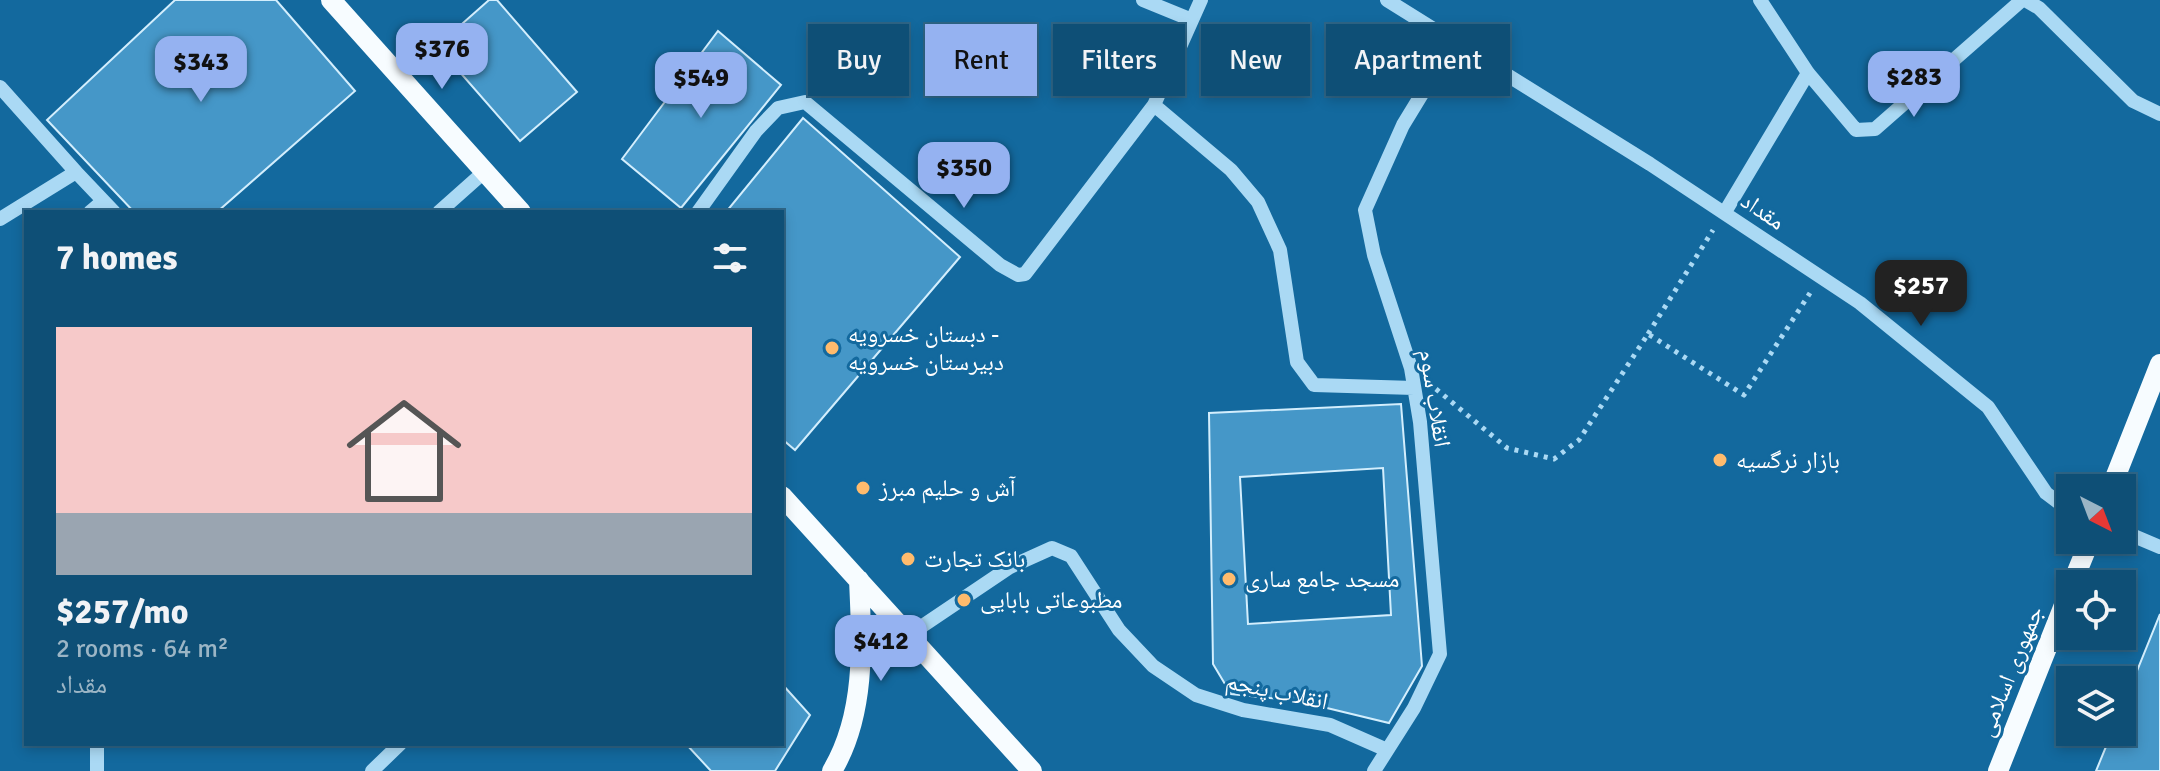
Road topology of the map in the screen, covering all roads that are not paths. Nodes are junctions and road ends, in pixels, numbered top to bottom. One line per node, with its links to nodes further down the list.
1 (331, 0): 16 (main road)
2 (1143, 0): 7 (street)
3 (1201, 0): 7 (street)
4 (1387, 0): 8 (street, مقداد)
5 (1760, 0): 9 (street)
6 (2023, 0): 9 (street); 14 (street)
7 (1192, 20): 13 (street)
8 (1424, 24)
9 (1808, 73): 23 (street)
10 (1510, 78): 23 (street, مقداد)
11 (0, 87): 15 (street)
12 (1421, 96): 26 (street, انقلاب سوم)
13 (1154, 105): 22 (street); 26 (street)
14 (2160, 114)
15 (76, 172): 17 (street); 24 (street)
16 (484, 172): 20 (street); 21 (main road)
17 (103, 201): 18 (street); 19 (street)
18 (92, 210)
19 (112, 210)
20 (441, 210)
21 (519, 210)
22 (699, 210)
23 (1725, 212): 29 (street, مقداد)
24 (0, 219)
25 (2160, 364): 27 (main road)
26 (1414, 388): 37 (street, انقلاب سوم)
27 (2117, 474)
28 (784, 498): 32 (main road)
29 (2056, 500)
30 (2136, 537): 31 (street)
31 (2160, 547)
32 (859, 580): 34 (main road); 40 (main road)
33 (2056, 625): 43 (main road, جمهوری اسلامی)
34 (909, 635): 37 (street, انقلاب پنجم); 41 (main road)
35 (97, 746): 38 (street)
36 (398, 746): 39 (street)
37 (1387, 750): 42 (street, انقلاب سوم)
38 (97, 771)
39 (372, 771)
40 (832, 771)
41 (1032, 771)
42 (1374, 771)
43 (1998, 771)

